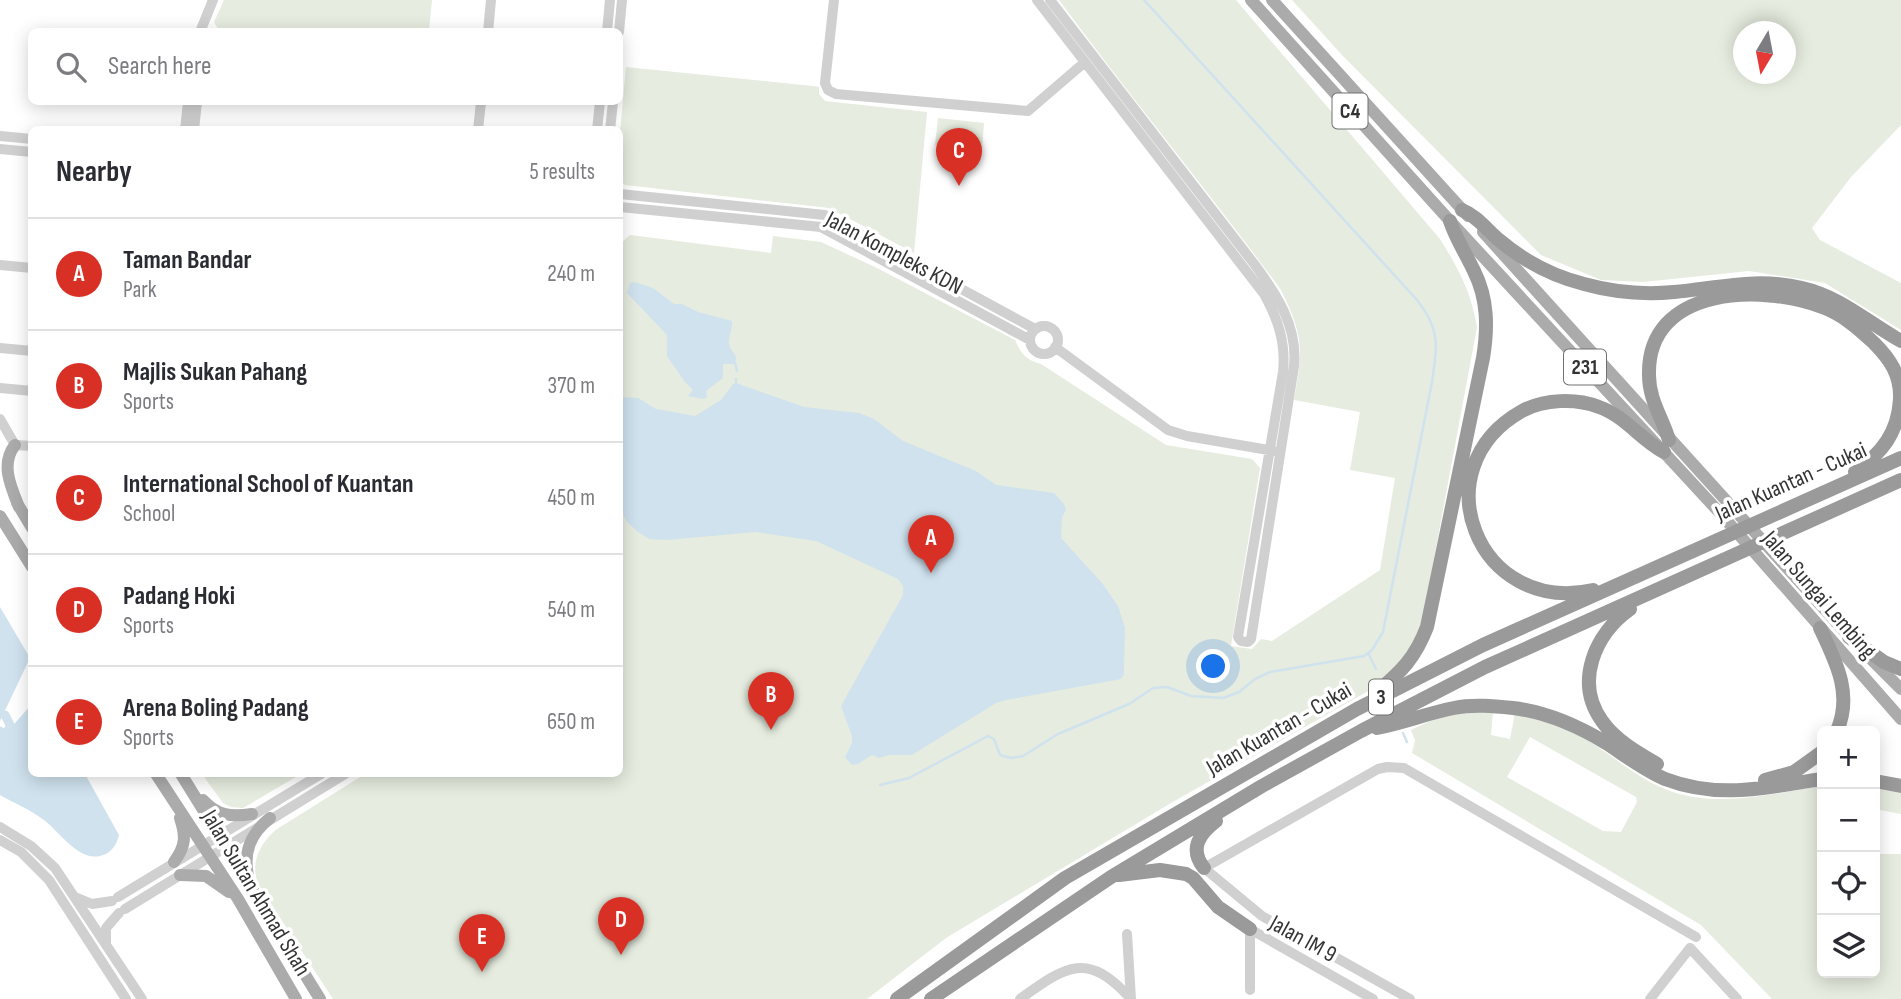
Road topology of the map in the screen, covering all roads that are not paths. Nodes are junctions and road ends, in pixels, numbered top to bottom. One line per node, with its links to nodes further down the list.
1 (213, 0): 10 (street)
2 (491, 0): 11 (street)
3 (610, 0): 12 (street)
4 (622, 0): 13 (street)
5 (834, 0): 14 (street)
6 (1037, 0): 14 (street)
7 (1050, 0): 15 (street)
8 (1251, 0): 34 (main road, C4)
9 (1272, 0): 32 (main road, C4)
10 (202, 28)
11 (488, 28)
12 (607, 28)
13 (619, 28)
14 (1085, 62): 15 (street)
15 (1096, 69): 50 (street)
16 (188, 105): 21 (street)
17 (196, 105): 22 (street)
18 (481, 105): 23 (street)
19 (600, 105): 24 (street)
20 (612, 105): 25 (street)
21 (187, 126)
22 (188, 126)
23 (478, 126)
24 (597, 126)
25 (610, 126)
26 (0, 136): 27 (street)
27 (28, 139)
28 (0, 149): 29 (street)
29 (28, 152)
30 (623, 194): 33 (street, Jalan Kompleks KDN)
31 (623, 207): 35 (street, Jalan Kompleks KDN)
32 (1462, 210): 39 (highway); 48 (main road, Jalan Sungai Lembing / 231)
33 (825, 215): 35 (street); 38 (street, Jalan Kompleks KDN)
34 (1450, 221): 48 (main road, Jalan Sungai Lembing / 231); 68 (highway)
35 (821, 227): 38 (street, Jalan Kompleks KDN)
36 (0, 265): 37 (street)
37 (28, 268)
38 (1033, 334): 40 (street); 40 (street)
39 (1901, 341)
40 (1055, 347): 50 (street)
41 (0, 348): 42 (street)
42 (28, 351)
43 (0, 388): 44 (street)
44 (28, 391)
45 (0, 419): 46 (street)
46 (15, 445): 47 (street); 49 (main road); 57 (main road)
47 (28, 446)
48 (1667, 446): 55 (highway); 58 (main road, Jalan Sungai Lembing / 231); 62 (highway)
49 (0, 448)
50 (1274, 451): 50 (street)
51 (1901, 458): 55 (highway, Jalan Kuantan - Cukai / 3)
52 (0, 476): 57 (main road)
53 (1901, 480): 56 (highway, Jalan Kuantan - Cukai / 3)
54 (1901, 486): 56 (highway)
55 (1834, 488): 62 (highway, Jalan Kuantan - Cukai / 3)
56 (1884, 488): 63 (highway, Jalan Kuantan - Cukai / 3)
57 (19, 508): 60 (main road)
58 (1725, 508): 64 (main road, Jalan Sungai Lembing / 231); 65 (main road, Jalan Sungai Lembing / 231)
59 (0, 516): 61 (main road)
60 (28, 522)
61 (28, 561)
62 (1619, 584): 68 (highway, Jalan Kuantan - Cukai / 3)
63 (1654, 592): 71 (highway, Jalan Kuantan - Cukai / 3); 72 (highway)
64 (1820, 628): 69 (main road, Jalan Sungai Lembing / 231); 70 (highway)
65 (1849, 637): 66 (highway); 67 (main road, Jalan Sungai Lembing / 231)
66 (1901, 668)
67 (1901, 689)
68 (1357, 709): 107 (highway, Jalan Kuantan - Cukai / 3)
69 (1901, 719)
70 (1839, 726)
71 (1361, 731): 77 (highway); 79 (highway, Jalan Kuantan - Cukai / 3)
72 (1817, 756)
73 (158, 777): 81 (main road, Jalan Sultan Ahmad Shah)
74 (316, 777): 82 (street)
75 (340, 777): 83 (street)
76 (184, 779): 82 (main road); 85 (main road, Jalan Sultan Ahmad Shah)
77 (1817, 780)
78 (1880, 782): 80 (highway)
79 (1262, 786): 91 (highway); 93 (highway, Jalan Kuantan - Cukai / 3)
80 (1901, 786)
81 (173, 798): 87 (main road, Jalan Sultan Ahmad Shah); 90 (main road)
82 (252, 814): 85 (street)
83 (270, 818): 88 (street); 94 (main road)
84 (0, 827): 95 (street)
85 (219, 835): 87 (street); 88 (main road, Jalan Sultan Ahmad Shah)
86 (0, 840): 103 (street)
87 (203, 844): 89 (main road, Jalan Sultan Ahmad Shah); 90 (street)
88 (226, 847): 89 (street); 94 (main road, Jalan Sultan Ahmad Shah)
89 (211, 856): 92 (street); 96 (main road, Jalan Sultan Ahmad Shah)
90 (174, 862): 95 (street)
91 (1204, 868): 99 (street); 111 (street, Jalan IM 9)
92 (180, 875): 96 (main road); 100 (street)
93 (1111, 877): 97 (highway); 108 (highway, Jalan Kuantan - Cukai / 3)
94 (255, 892): 106 (main road, Jalan Sultan Ahmad Shah)
95 (75, 897): 100 (street)
96 (237, 899): 105 (main road, Jalan Sultan Ahmad Shah)
97 (1250, 929): 101 (street); 102 (street, Jalan IM 9)
98 (1127, 934): 109 (street)
99 (1696, 937)
100 (106, 943): 104 (street)
101 (1250, 990)
102 (1353, 994): 110 (street, Jalan IM 9)
103 (126, 999)
104 (142, 999)
105 (296, 999)
106 (320, 999)
107 (897, 999)
108 (931, 999)
109 (1020, 999)
110 (1373, 999)
111 (1410, 999)
112 (1650, 999): 113 (street)
113 (1737, 999)

